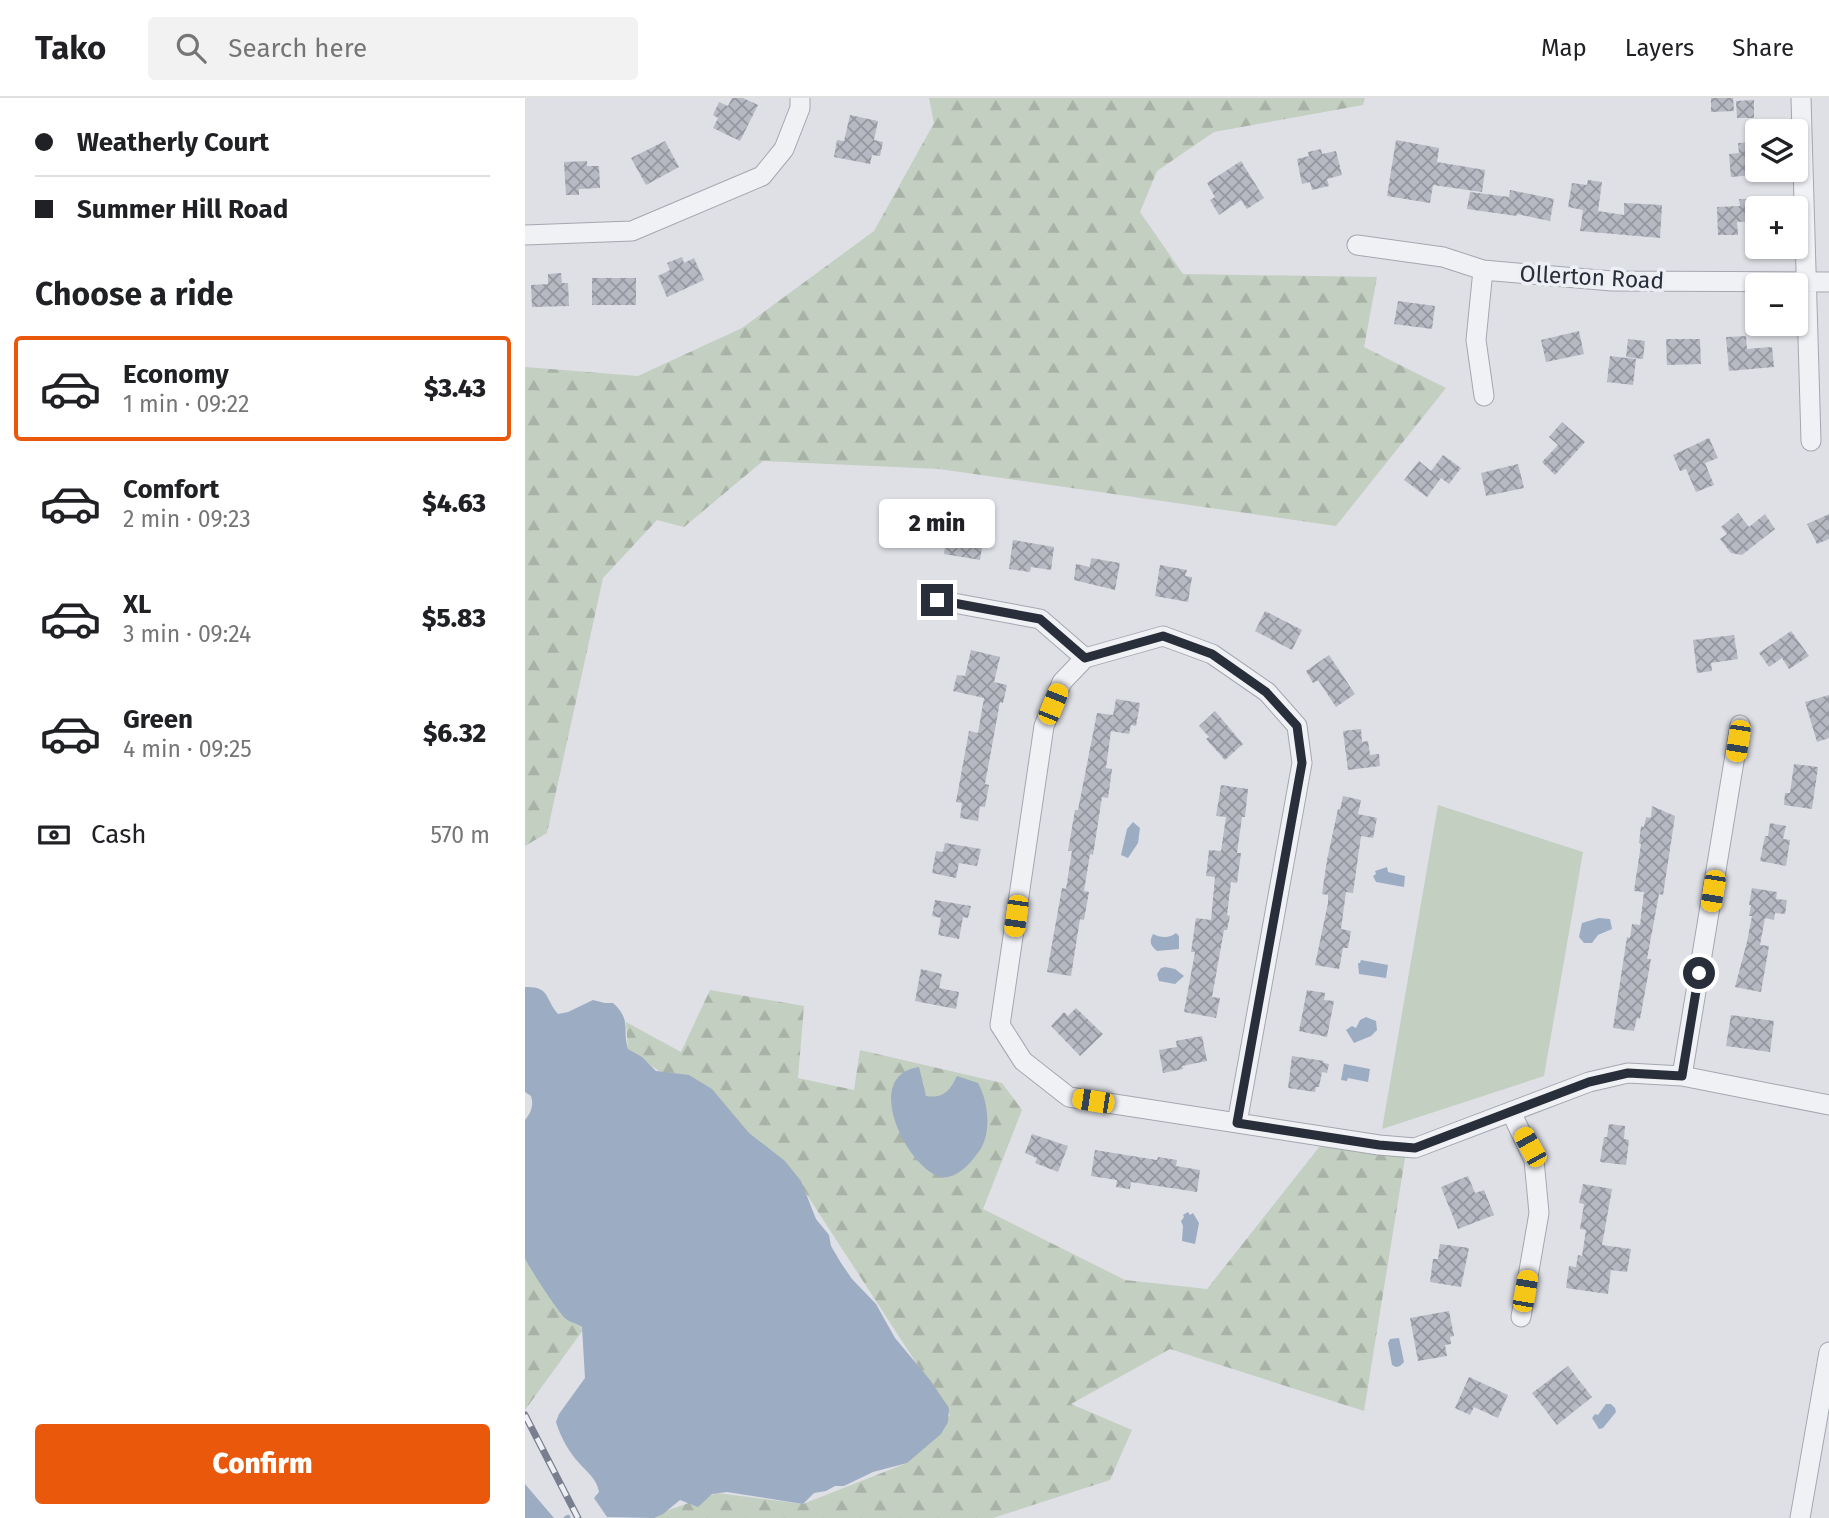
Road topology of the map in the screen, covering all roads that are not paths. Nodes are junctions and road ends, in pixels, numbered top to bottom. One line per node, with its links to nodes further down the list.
1 (800, 98): 3 (street)
2 (1801, 98): 6 (street)
3 (525, 235)
4 (1357, 245): 5 (street, Ollerton Road)
5 (1483, 270): 7 (street, Ollerton Road); 10 (street)
6 (1808, 273)
7 (1745, 282)
8 (1829, 282): 9 (street, Ollerton Road)
9 (1808, 283): 11 (street)
10 (1484, 396)
11 (1811, 441)
12 (937, 600): 13 (street)
13 (1085, 658): 18 (street); 18 (street)
14 (1740, 725): 15 (street)
15 (1682, 1076): 16 (street); 17 (street)
16 (1829, 1105)
17 (1511, 1112): 18 (street); 19 (street)
18 (1237, 1123)
19 (1521, 1317)
20 (1829, 1352): 21 (street)
21 (1800, 1518)

